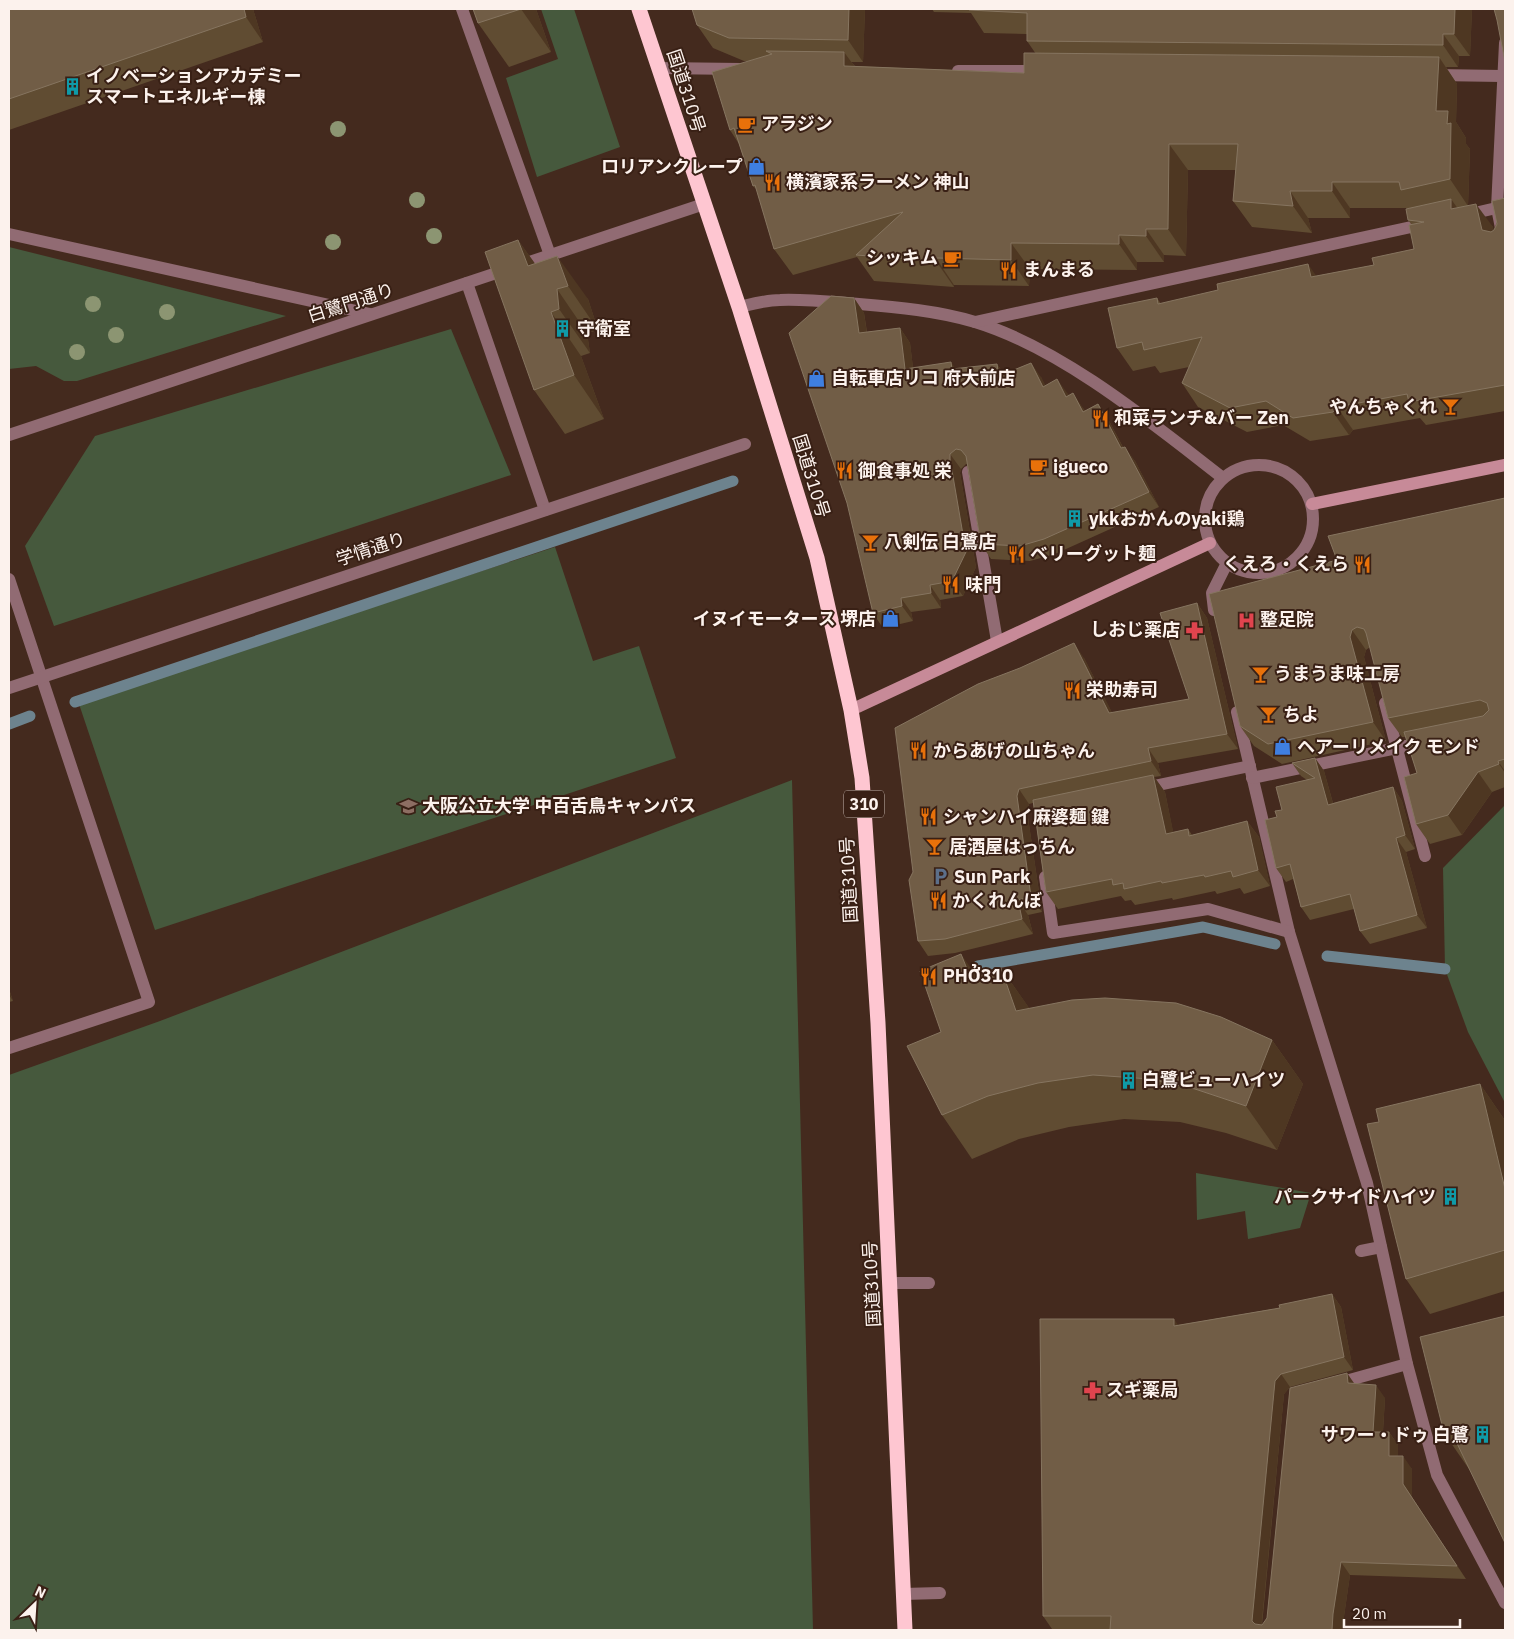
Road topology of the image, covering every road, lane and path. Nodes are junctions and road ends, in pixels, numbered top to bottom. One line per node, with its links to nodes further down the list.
1 (462, 9): 14 (street)
2 (639, 9): 4 (highway, 国道310号 / 310)
3 (1505, 43): 9 (street)
4 (658, 68): 5 (street); 10 (highway, 国道310号 / 310)
5 (754, 69)
6 (944, 70): 7 (street)
7 (1054, 71)
8 (1422, 75): 9 (street)
9 (1502, 76): 11 (street)
10 (704, 204): 14 (street, 白鷺門通り); 16 (highway, 国道310号 / 310)
11 (1501, 207): 13 (street); 18 (street)
12 (9, 234): 17 (street)
13 (1505, 248)
14 (550, 255): 15 (street, 白鷺門通り)
15 (467, 283): 17 (street, 白鷺門通り); 25 (street)
16 (739, 307): 18 (street); 35 (highway, 国道310号 / 310)
17 (372, 314): 19 (street, 白鷺門通り)
18 (975, 322): 23 (street)
19 (9, 435)
20 (745, 444): 25 (street, 学情通り)
21 (1505, 465): 24 (street)
22 (968, 472): 30 (street)
23 (1223, 478): 24 (street); 26 (street)
24 (1312, 504): 27 (street)
25 (545, 510): 31 (street, 学情通り)
26 (1210, 543): 27 (street); 30 (street)
27 (1227, 563): 29 (street)
28 (9, 579): 31 (street)
29 (1216, 620)
30 (997, 642): 35 (street)
31 (42, 677): 32 (street, 学情通り); 43 (street)
32 (9, 688)
33 (1382, 692): 37 (street)
34 (1234, 698): 38 (street)
35 (851, 710): 47 (highway, 国道310号 / 310)
36 (1436, 740): 37 (street)
37 (1397, 748): 38 (street); 40 (street)
38 (1251, 772): 39 (street); 42 (street)
39 (1132, 790)
40 (1425, 856)
41 (1043, 866): 42 (street)
42 (1289, 932): 44 (street)
43 (9, 1048)
44 (1381, 1247): 45 (street); 48 (street)
45 (1361, 1251)
46 (929, 1283): 47 (street)
47 (891, 1284): 51 (highway, 国道310号 / 310)
48 (1407, 1364): 49 (street); 52 (street)
49 (1321, 1387)
50 (940, 1593): 51 (street)
51 (903, 1594): 53 (highway, 国道310号 / 310)
52 (1505, 1603)
53 (905, 1630)

